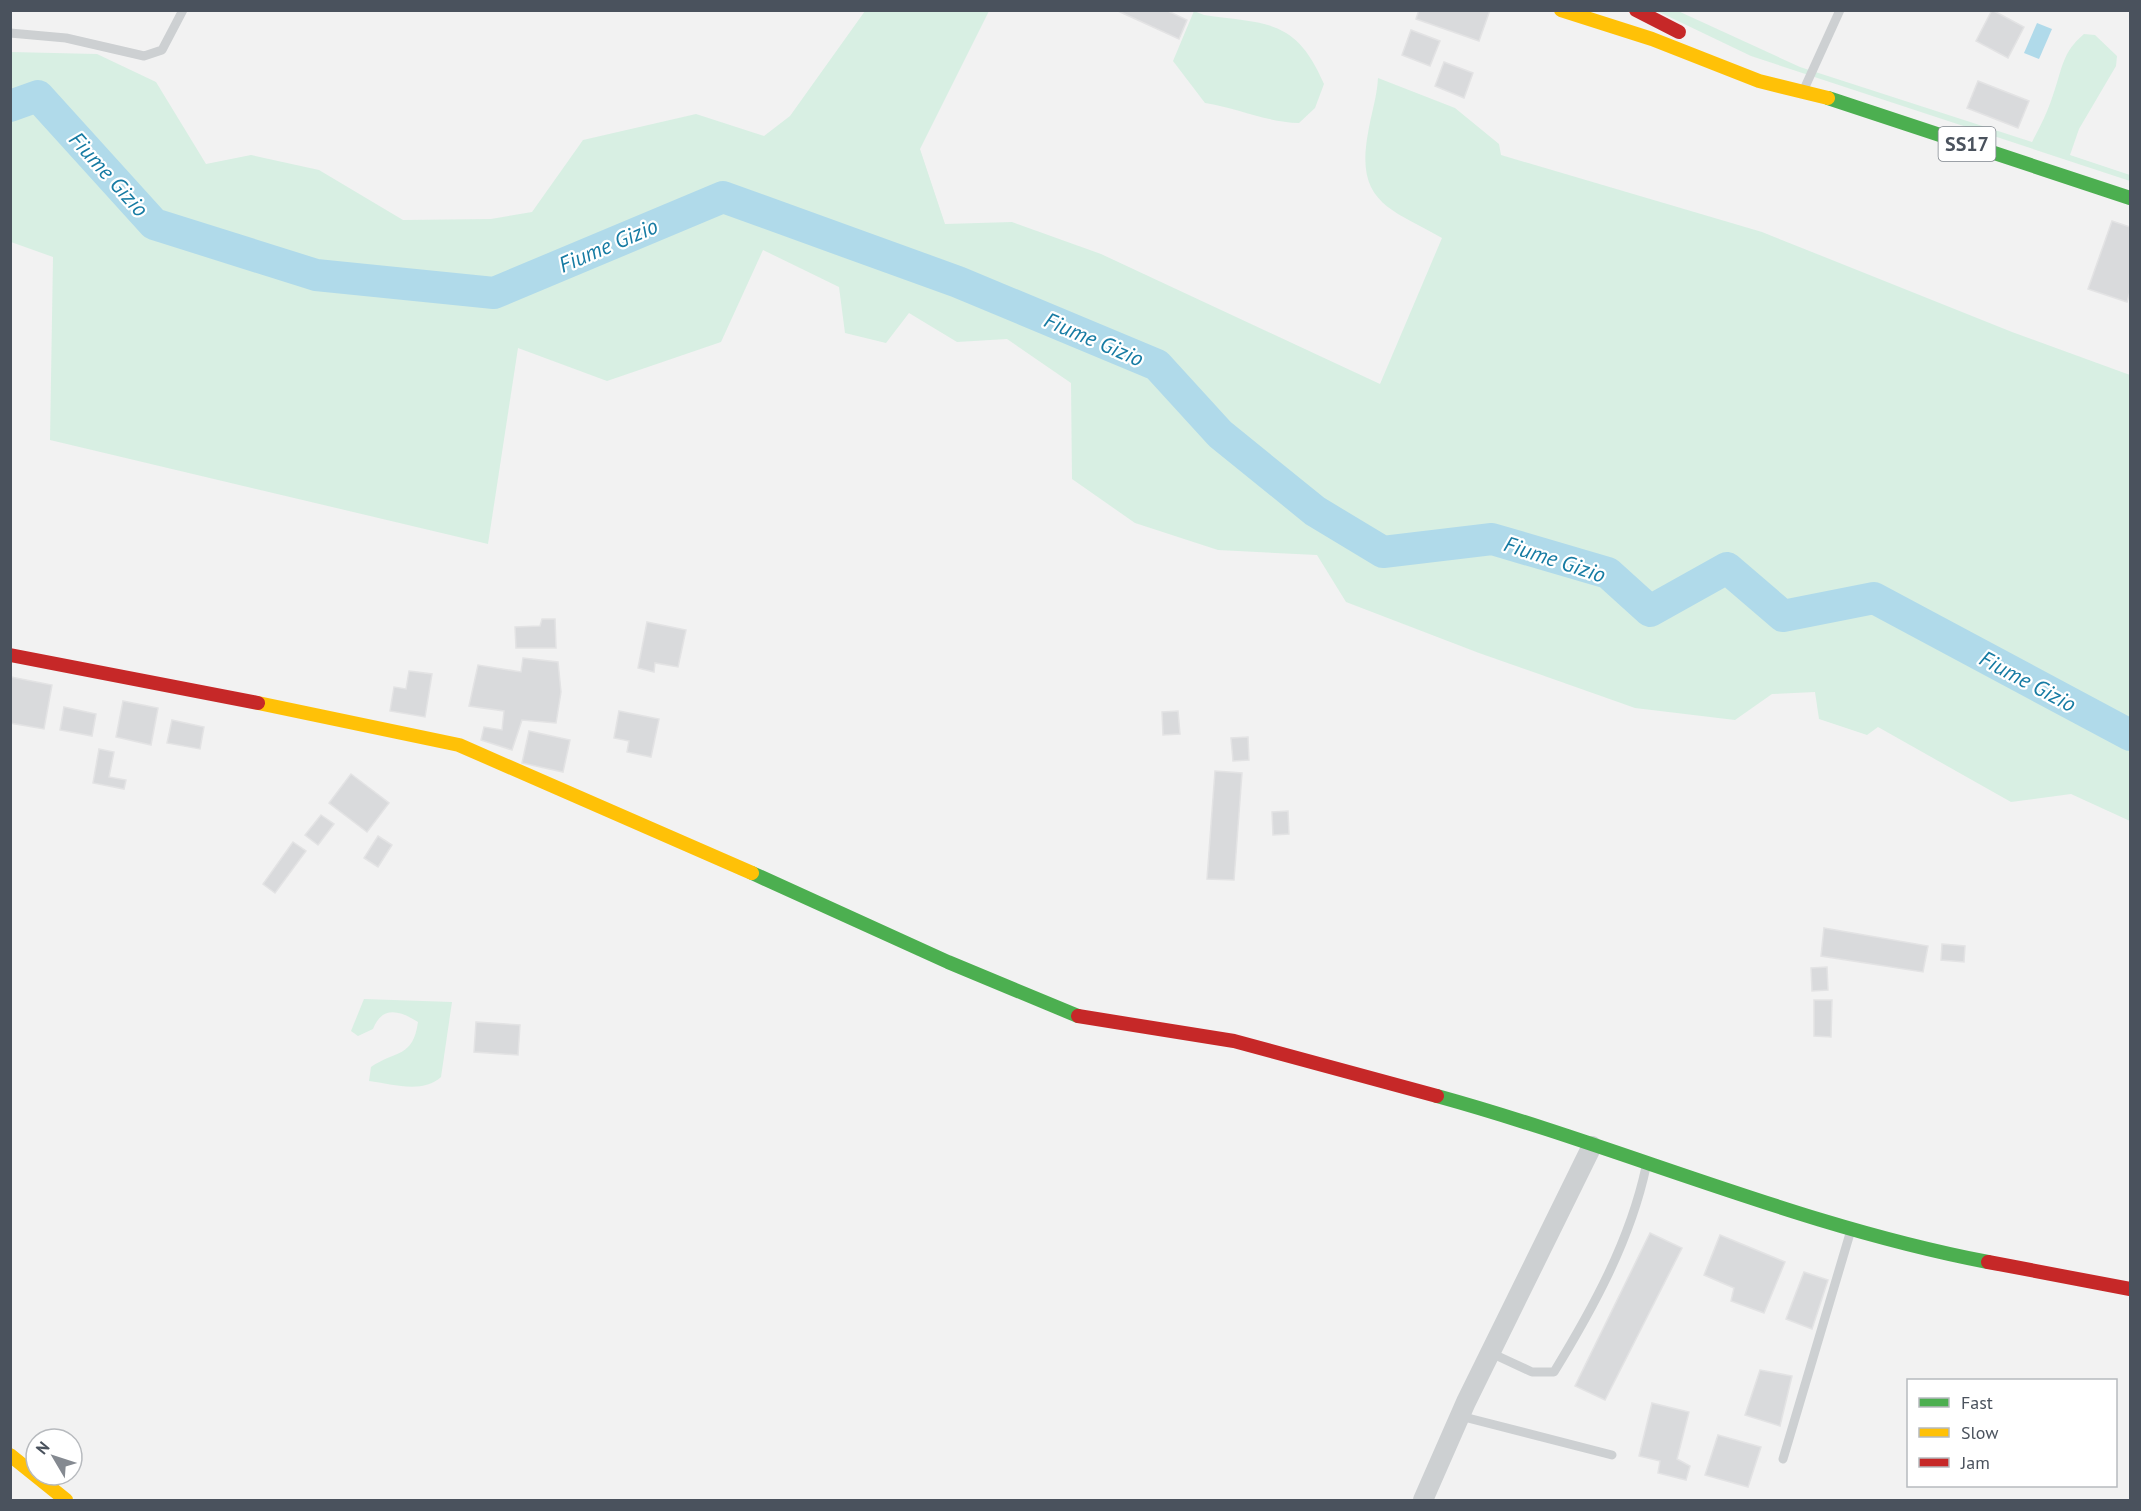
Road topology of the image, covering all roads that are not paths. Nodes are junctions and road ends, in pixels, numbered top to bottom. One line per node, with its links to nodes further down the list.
1 (183, 10): 6 (lane)
2 (1562, 10): 7 (street)
3 (1596, 10): 7 (street, SS17)
4 (1636, 10): 8 (street, SS17)
5 (1840, 10): 8 (lane)
6 (10, 33)
7 (1652, 39): 8 (street, SS17)
8 (1804, 90): 9 (street, SS17)
9 (2130, 198)
10 (10, 655): 11 (street)
11 (1592, 1146): 12 (street); 15 (street)
12 (1646, 1164): 13 (street); 15 (lane)
13 (1852, 1227): 14 (street); 19 (lane)
14 (2130, 1289)
15 (1491, 1353): 16 (street)
16 (1460, 1416): 18 (lane); 21 (street)
17 (10, 1455): 20 (street)
18 (1612, 1455)
19 (1783, 1459)
20 (66, 1500)
21 (1423, 1500)

